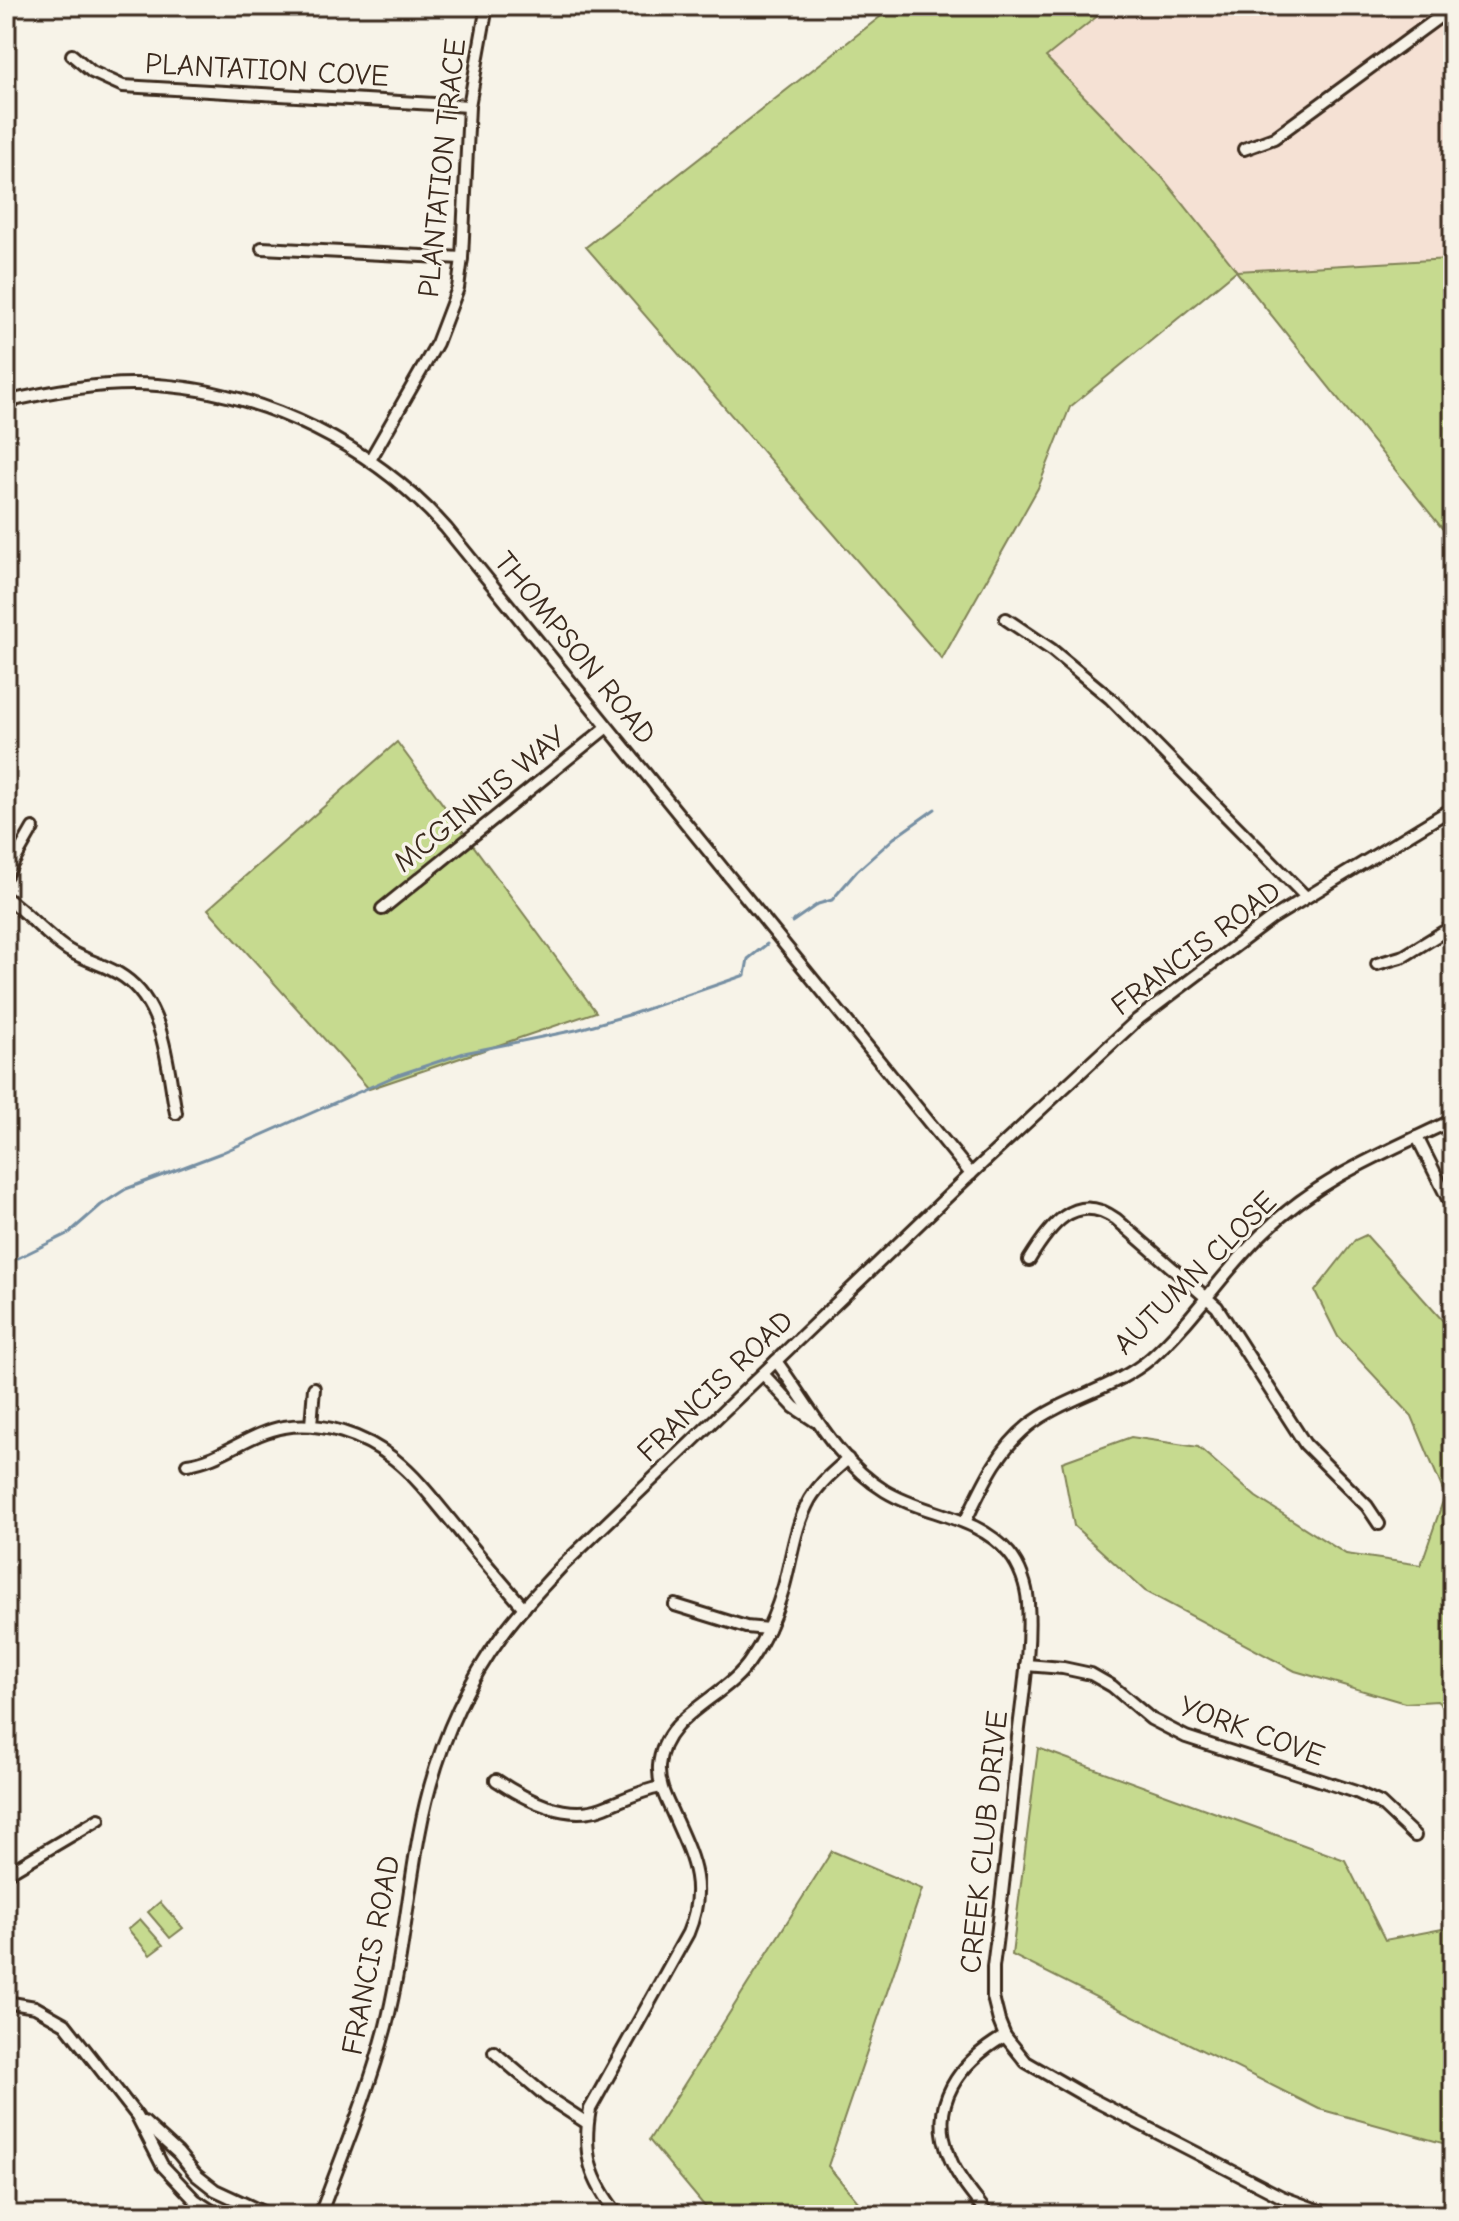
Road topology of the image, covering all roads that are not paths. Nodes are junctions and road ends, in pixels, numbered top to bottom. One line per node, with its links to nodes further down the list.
1 (487, 6): 4 (street, PLANTATION TRACE)
2 (1453, 7): 5 (street)
3 (72, 55): 4 (street, PLANTATION COVE)
4 (469, 106): 7 (street, PLANTATION TRACE)
5 (1244, 149)
6 (262, 248): 7 (street)
7 (462, 258): 9 (street, PLANTATION TRACE)
8 (6, 402): 9 (street, THOMPSON ROAD)
9 (370, 460): 11 (street, THOMPSON ROAD)
10 (1006, 619): 15 (street)
11 (607, 727): 17 (street, MCGINNIS WAY); 23 (street, THOMPSON ROAD)
12 (1453, 808): 15 (street, FRANCIS ROAD)
13 (33, 828): 14 (street)
14 (6, 875)
15 (1306, 897): 23 (street, FRANCIS ROAD)
16 (6, 898): 20 (street)
17 (382, 909)
18 (1453, 926): 19 (street)
19 (1377, 964)
20 (176, 1113)
21 (1453, 1120): 22 (street, AUTUMN CLOSE)
22 (1417, 1137): 24 (street); 26 (street, AUTUMN CLOSE)
23 (971, 1174): 27 (street, FRANCIS ROAD)
24 (1453, 1209)
25 (1029, 1260): 26 (street)
26 (1206, 1298): 34 (street, AUTUMN CLOSE); 35 (street)
27 (776, 1361): 28 (street, FRANCIS ROAD); 30 (street, CREEK CLUB DRIVE)
28 (763, 1374): 30 (street, CREEK CLUB DRIVE); 37 (street, FRANCIS ROAD)
29 (314, 1388): 31 (street)
30 (820, 1424): 32 (street, CREEK CLUB DRIVE)
31 (311, 1425): 33 (street); 37 (street)
32 (848, 1459): 34 (street, CREEK CLUB DRIVE); 38 (street)
33 (187, 1464)
34 (965, 1522): 39 (street, CREEK CLUB DRIVE)
35 (1379, 1524)
36 (675, 1605): 38 (street)
37 (524, 1608): 52 (street, FRANCIS ROAD)
38 (768, 1629): 41 (street)
39 (1026, 1665): 43 (street, YORK COVE); 46 (street, CREEK CLUB DRIVE)
40 (496, 1780): 41 (street)
41 (661, 1787): 49 (street)
42 (99, 1819): 44 (street)
43 (1415, 1836)
44 (6, 1874)
45 (6, 2002): 48 (street)
46 (1005, 2036): 54 (street); 55 (street, CREEK CLUB DRIVE)
47 (494, 2052): 49 (street)
48 (137, 2116): 50 (street); 51 (street)
49 (587, 2123): 53 (street)
50 (218, 2215)
51 (269, 2215)
52 (320, 2215)
53 (618, 2215)
54 (988, 2215)
55 (1341, 2215)

